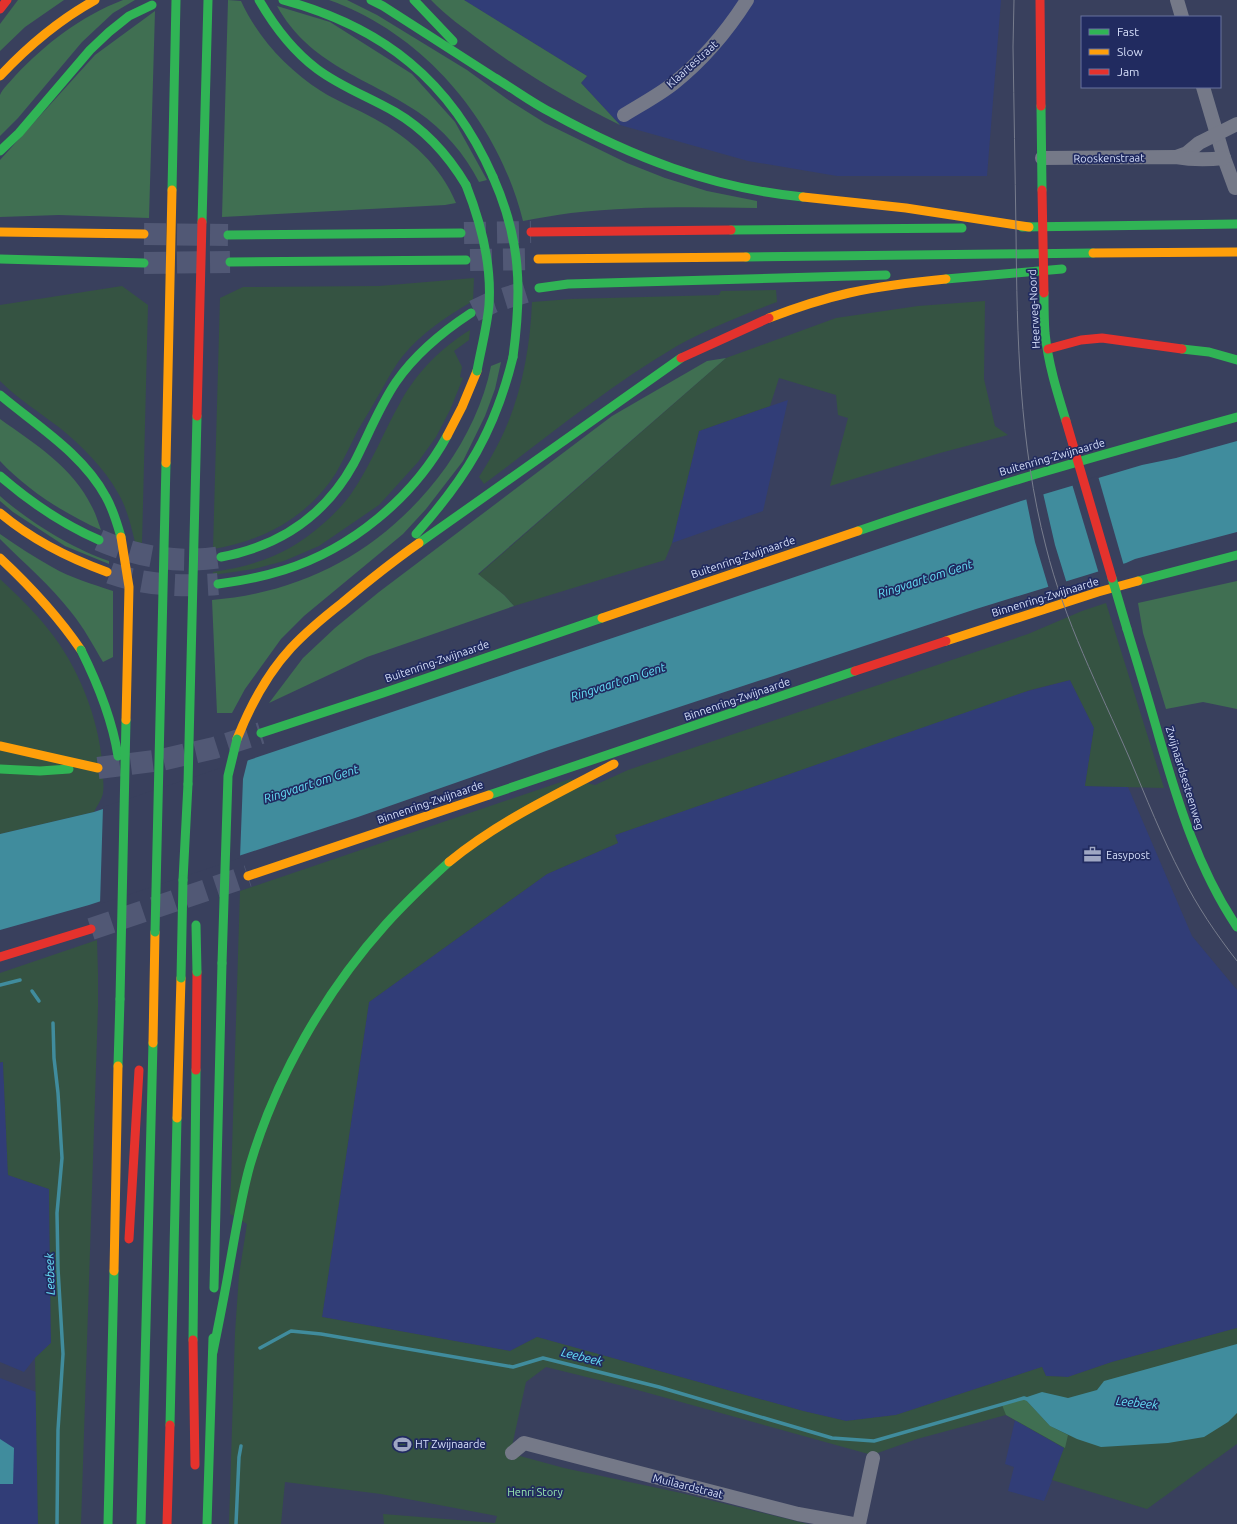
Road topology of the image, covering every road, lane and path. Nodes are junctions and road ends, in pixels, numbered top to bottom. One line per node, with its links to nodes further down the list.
1 (6, 0): 13 (main road)
2 (95, 0): 16 (main road)
3 (176, 0): 66 (main road, bridge)
4 (208, 0): 59 (main road, bridge)
5 (259, 0): 53 (main road, bridge)
6 (283, 0): 51 (main road, bridge)
7 (371, 0): 15 (main road)
8 (414, 0): 15 (main road)
9 (747, 0): 18 (street, Klaartestraat)
10 (1040, 0): 23 (main road, Heerweg-Noord)
11 (1177, 0): 14 (street)
12 (152, 5): 21 (main road)
13 (0, 9)
14 (1182, 16)
15 (473, 62): 27 (main road)
16 (0, 76)
17 (1203, 88): 20 (street)
18 (624, 115)
19 (1237, 124): 20 (street, Rooskenstraat)
20 (1217, 133): 22 (street, Rooskenstraat); 24 (street)
21 (0, 150)
22 (1176, 157): 23 (street, Rooskenstraat); 24 (street, Rooskenstraat)
23 (1042, 158): 41 (main road, Heerweg-Noord, bridge)
24 (1224, 158): 25 (street)
25 (1235, 188)
26 (1237, 224): 27 (main road)
27 (1029, 227): 29 (main road)
28 (0, 232): 31 (main road)
29 (531, 232)
30 (461, 233): 32 (main road)
31 (144, 234)
32 (228, 235)
33 (1237, 252): 34 (main road)
34 (538, 259)
35 (0, 260): 38 (main road)
36 (466, 260): 37 (main road)
37 (230, 262)
38 (144, 263)
39 (539, 288): 51 (main road)
40 (471, 313): 49 (main road)
41 (1048, 349): 42 (main road); 54 (main road, Heerweg-Noord, bridge)
42 (1237, 360)
43 (0, 396): 60 (main road, bridge)
44 (1237, 417): 56 (main road, Buitenring-Zwijnaarde)
45 (0, 476): 47 (main road)
46 (0, 513): 52 (main road)
47 (99, 540)
48 (1237, 555): 55 (main road, Binnenring-Zwijnaarde)
49 (221, 557)
50 (0, 558): 60 (main road, bridge)
51 (387, 566): 72 (main road, bridge)
52 (107, 572)
53 (218, 584)
54 (1127, 629): 64 (main road, Zwijnaardsesteenweg)
55 (677, 731): 62 (main road, Binnenring-Zwijnaarde); 72 (main road)
56 (261, 733)
57 (0, 746): 58 (main road)
58 (0, 769)
59 (188, 784): 61 (main road); 79 (main road, bridge)
60 (124, 812): 73 (main road, bridge)
61 (194, 855)
62 (248, 876)
63 (196, 917): 76 (main road, bridge)
64 (1237, 927)
65 (91, 929): 67 (main road)
66 (155, 932): 68 (main road); 78 (main road)
67 (0, 957)
68 (145, 985)
69 (139, 1062): 70 (main road)
70 (128, 1248)
71 (122, 1325): 73 (main road)
72 (213, 1352): 80 (main road)
73 (111, 1424): 77 (main road)
74 (512, 1453): 81 (street, Muilaardstraat)
75 (873, 1458): 82 (street)
76 (195, 1474)
77 (108, 1524)
78 (141, 1524)
79 (167, 1524)
80 (207, 1524)
81 (853, 1524)
82 (859, 1524)

